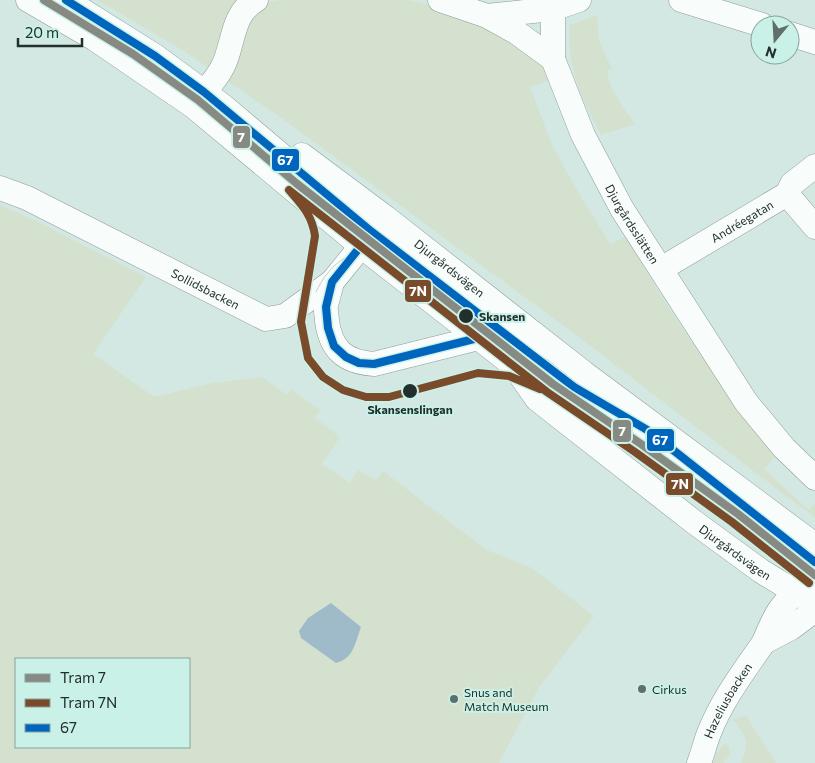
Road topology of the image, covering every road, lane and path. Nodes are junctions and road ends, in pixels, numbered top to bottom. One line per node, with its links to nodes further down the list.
1 (28, 0): 6 (street, Djurgårdsvägen)
2 (256, 0): 13 (street)
3 (440, 0): 8 (street)
4 (579, 0): 7 (street)
5 (681, 0): 9 (street)
6 (58, 5): 13 (street, Djurgårdsvägen); 13 (street, Djurgårdsvägen)
7 (552, 5): 8 (street); 12 (street)
8 (487, 16): 12 (street)
9 (750, 21)
10 (800, 37): 11 (street)
11 (815, 42)
12 (553, 60): 19 (street, Djurgårdsslätten)
13 (201, 96): 18 (street, Djurgårdsvägen); 18 (street, Djurgårdsvägen)
14 (815, 166): 16 (street, Andréegatan)
15 (0, 188): 20 (street, Sollidsbacken)
16 (787, 194): 17 (street); 19 (street, Andréegatan)
17 (815, 226)
18 (371, 233): 20 (street, Sollidsbacken); 21 (street, Djurgårdsvägen); 23 (street, Djurgårdsvägen); 24 (street, Djurgårdsvägen)
19 (661, 269): 22 (street, Djurgårdsslätten)
20 (332, 282): 21 (street)
21 (488, 339): 25 (street, Djurgårdsvägen); 26 (street, Djurgårdsvägen)
22 (815, 478)
23 (815, 544)
24 (815, 562)
25 (815, 575)
26 (809, 592): 28 (street, Hazeliusbacken)
27 (815, 610): 28 (street, Hazeliusbacken)
28 (764, 642): 29 (street, Hazeliusbacken)
29 (699, 763)

